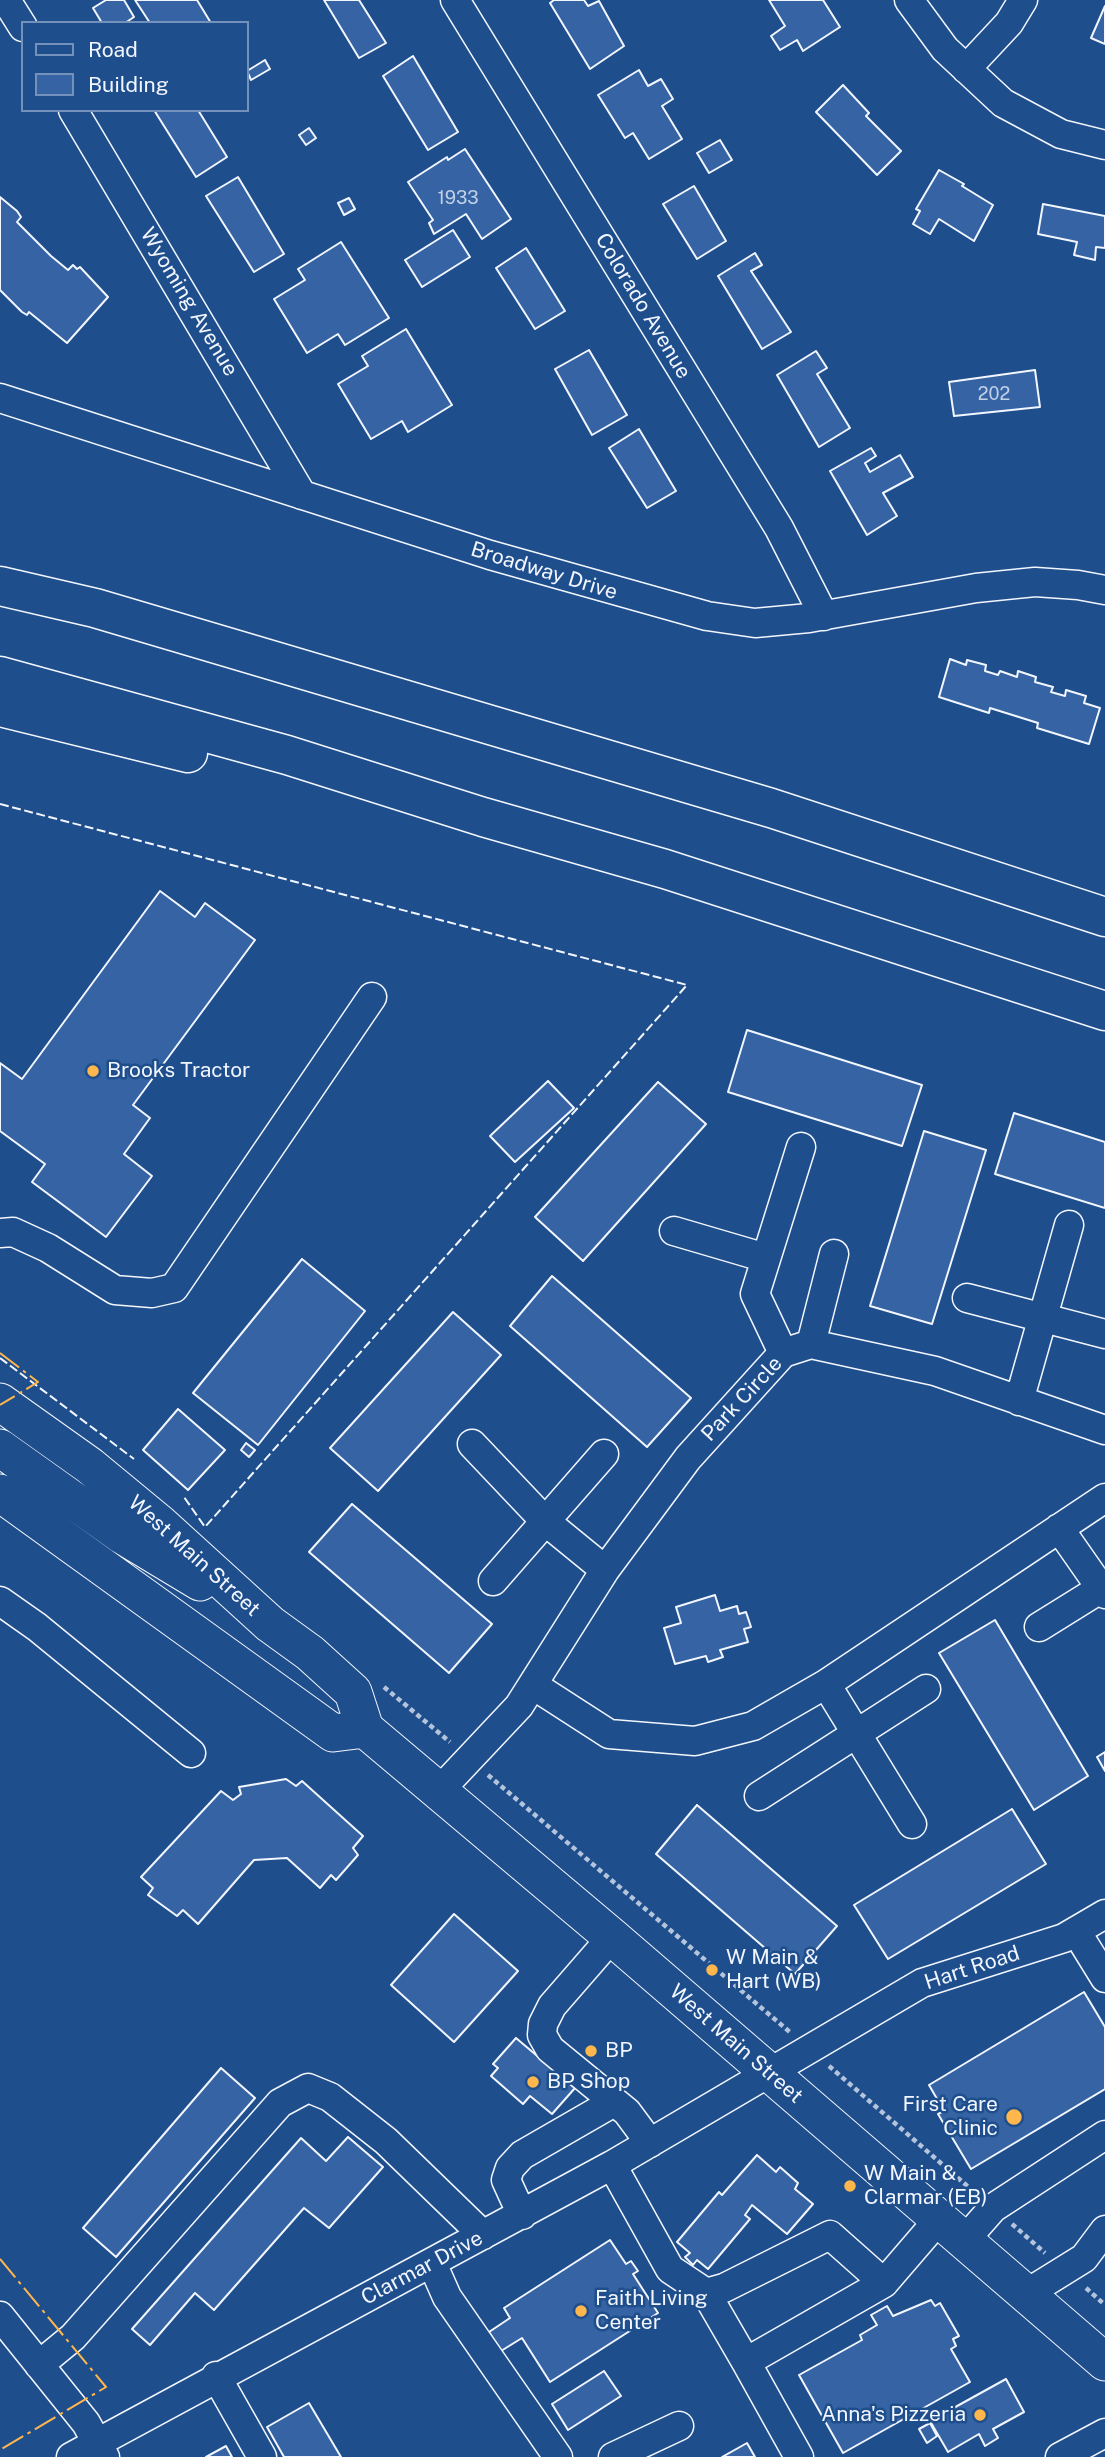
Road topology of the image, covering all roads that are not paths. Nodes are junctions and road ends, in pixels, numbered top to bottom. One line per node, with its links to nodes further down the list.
1 (6, 0): 5 (street)
2 (455, 0): 13 (street, Colorado Avenue)
3 (909, 0): 6 (street)
4 (1023, 0): 6 (street)
5 (21, 24)
6 (967, 69): 8 (street)
7 (74, 112): 10 (street, Wyoming Avenue)
8 (1105, 145)
9 (0, 398): 10 (street, Broadway Drive)
10 (302, 495): 13 (street, Broadway Drive)
11 (0, 586): 17 (highway)
12 (1105, 590): 13 (street, Broadway Drive)
13 (824, 616)
14 (0, 676): 16 (highway)
15 (0, 706): 16 (highway)
16 (562, 839): 19 (highway)
17 (1105, 917)
18 (372, 997): 23 (street)
19 (1105, 1011)
20 (801, 1147): 25 (street)
21 (1069, 1225): 27 (street)
22 (674, 1231): 25 (street)
23 (0, 1233)
24 (834, 1254): 29 (street)
25 (766, 1258): 30 (street)
26 (967, 1298): 27 (street)
27 (1043, 1318): 28 (street); 31 (street)
28 (1105, 1334)
29 (811, 1344): 30 (street, Park Circle); 31 (street)
30 (783, 1353): 41 (street, Park Circle)
31 (1019, 1401): 33 (street)
32 (0, 1402): 45 (main road, West Main Street)
33 (1105, 1430)
34 (472, 1444): 39 (street)
35 (0, 1448): 45 (main road)
36 (604, 1454): 39 (street)
37 (0, 1493): 50 (main road)
38 (1105, 1498): 40 (street)
39 (545, 1521): 41 (street); 42 (street)
40 (1059, 1528): 43 (street); 47 (street)
41 (605, 1570): 48 (street, Park Circle)
42 (493, 1581)
43 (1104, 1590): 46 (street)
44 (0, 1601): 52 (street)
45 (270, 1624): 50 (main road, West Main Street)
46 (1039, 1627)
47 (825, 1684): 48 (street); 51 (street)
48 (533, 1685): 53 (street, Park Circle)
49 (926, 1689): 51 (street)
50 (365, 1729): 53 (main road, West Main Street)
51 (855, 1732): 54 (street); 55 (street)
52 (191, 1753)
53 (439, 1791): 58 (main road, West Main Street)
54 (759, 1797)
55 (912, 1824)
56 (1105, 1914): 57 (street, Hart Road)
57 (1076, 1931): 59 (street); 60 (street, Hart Road)
58 (612, 1937): 60 (main road, West Main Street); 61 (street)
59 (1105, 1978)
60 (771, 2074): 63 (street, Clarmar Drive); 66 (main road, West Main Street)
61 (614, 2102): 63 (street); 65 (street)
62 (1105, 2135): 66 (street)
63 (650, 2143): 64 (street, Clarmar Drive)
64 (612, 2165): 65 (street, Clarmar Drive); 72 (street)
65 (522, 2215): 68 (street, Clarmar Drive)
66 (952, 2230): 71 (street); 73 (main road, West Main Street)
67 (1105, 2230): 70 (street)
68 (483, 2235): 69 (street, Clarmar Drive); 77 (street)
69 (432, 2263): 78 (street, Clarmar Drive); 84 (street)
70 (1084, 2265): 73 (street)
71 (884, 2283): 72 (street); 75 (street)
72 (706, 2293): 75 (street)
73 (1026, 2294): 76 (main road, West Main Street)
74 (0, 2316): 77 (street)
75 (746, 2362): 86 (street)
76 (1105, 2362)
77 (39, 2365): 81 (street)
78 (216, 2376): 81 (street, Clarmar Drive); 83 (street)
79 (679, 2426): 85 (street)
80 (1105, 2432): 87 (street)
81 (101, 2450): 82 (street, Clarmar Drive)
82 (71, 2457)
83 (262, 2457)
84 (558, 2457)
85 (613, 2457)
86 (799, 2457)
87 (1060, 2457)

